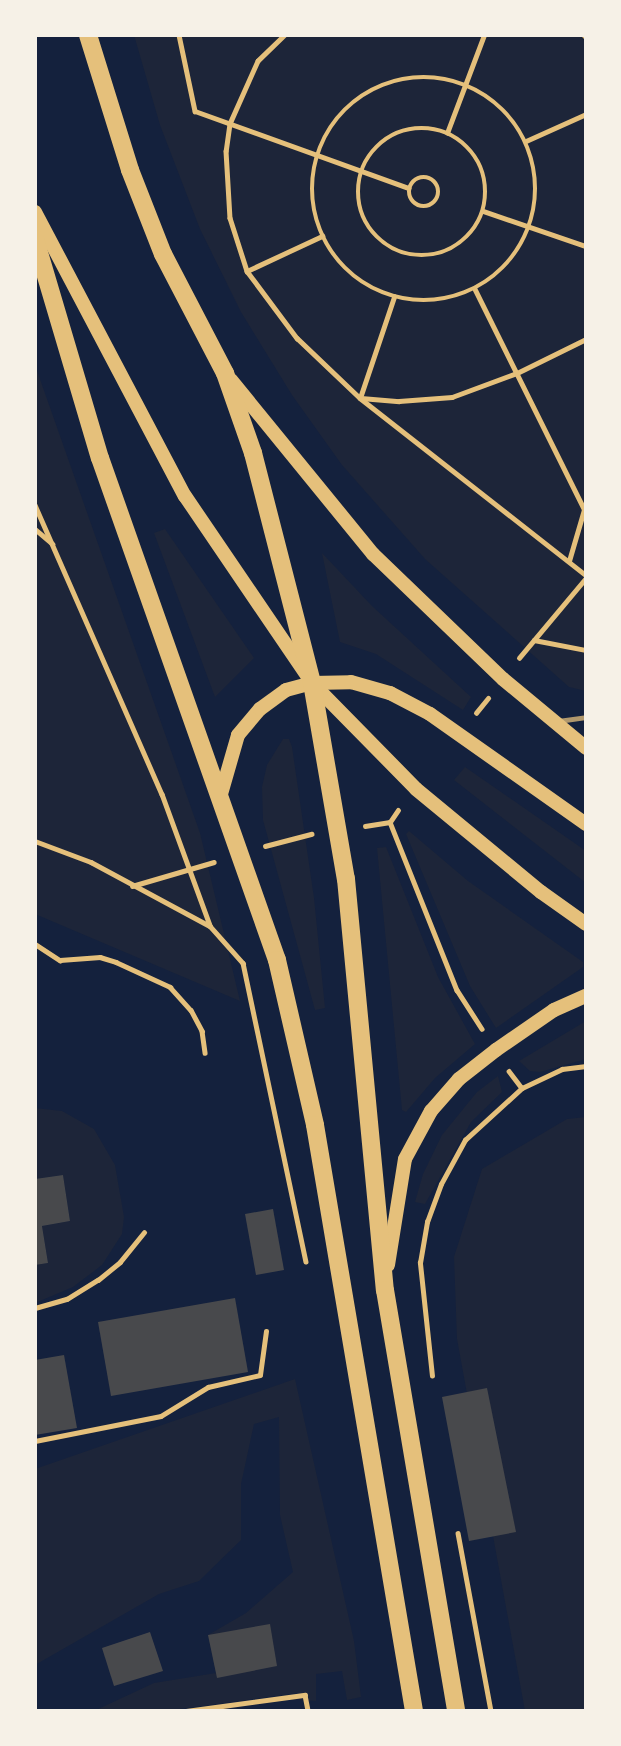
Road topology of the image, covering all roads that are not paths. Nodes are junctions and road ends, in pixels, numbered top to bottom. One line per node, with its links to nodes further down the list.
1 (88, 35): 4 (main road)
2 (35, 212): 5 (main road)
3 (35, 239): 9 (main road)
4 (225, 373): 5 (main road); 7 (main road)
5 (312, 683): 9 (main road); 10 (main road); 11 (main road); 13 (main road)
6 (586, 717): 7 (lane)
7 (556, 722): 8 (main road)
8 (586, 748)
9 (221, 794): 14 (main road)
10 (586, 824)
11 (586, 924)
12 (586, 996): 13 (main road)
13 (385, 1290): 15 (main road)
14 (414, 1711)
15 (456, 1711)

